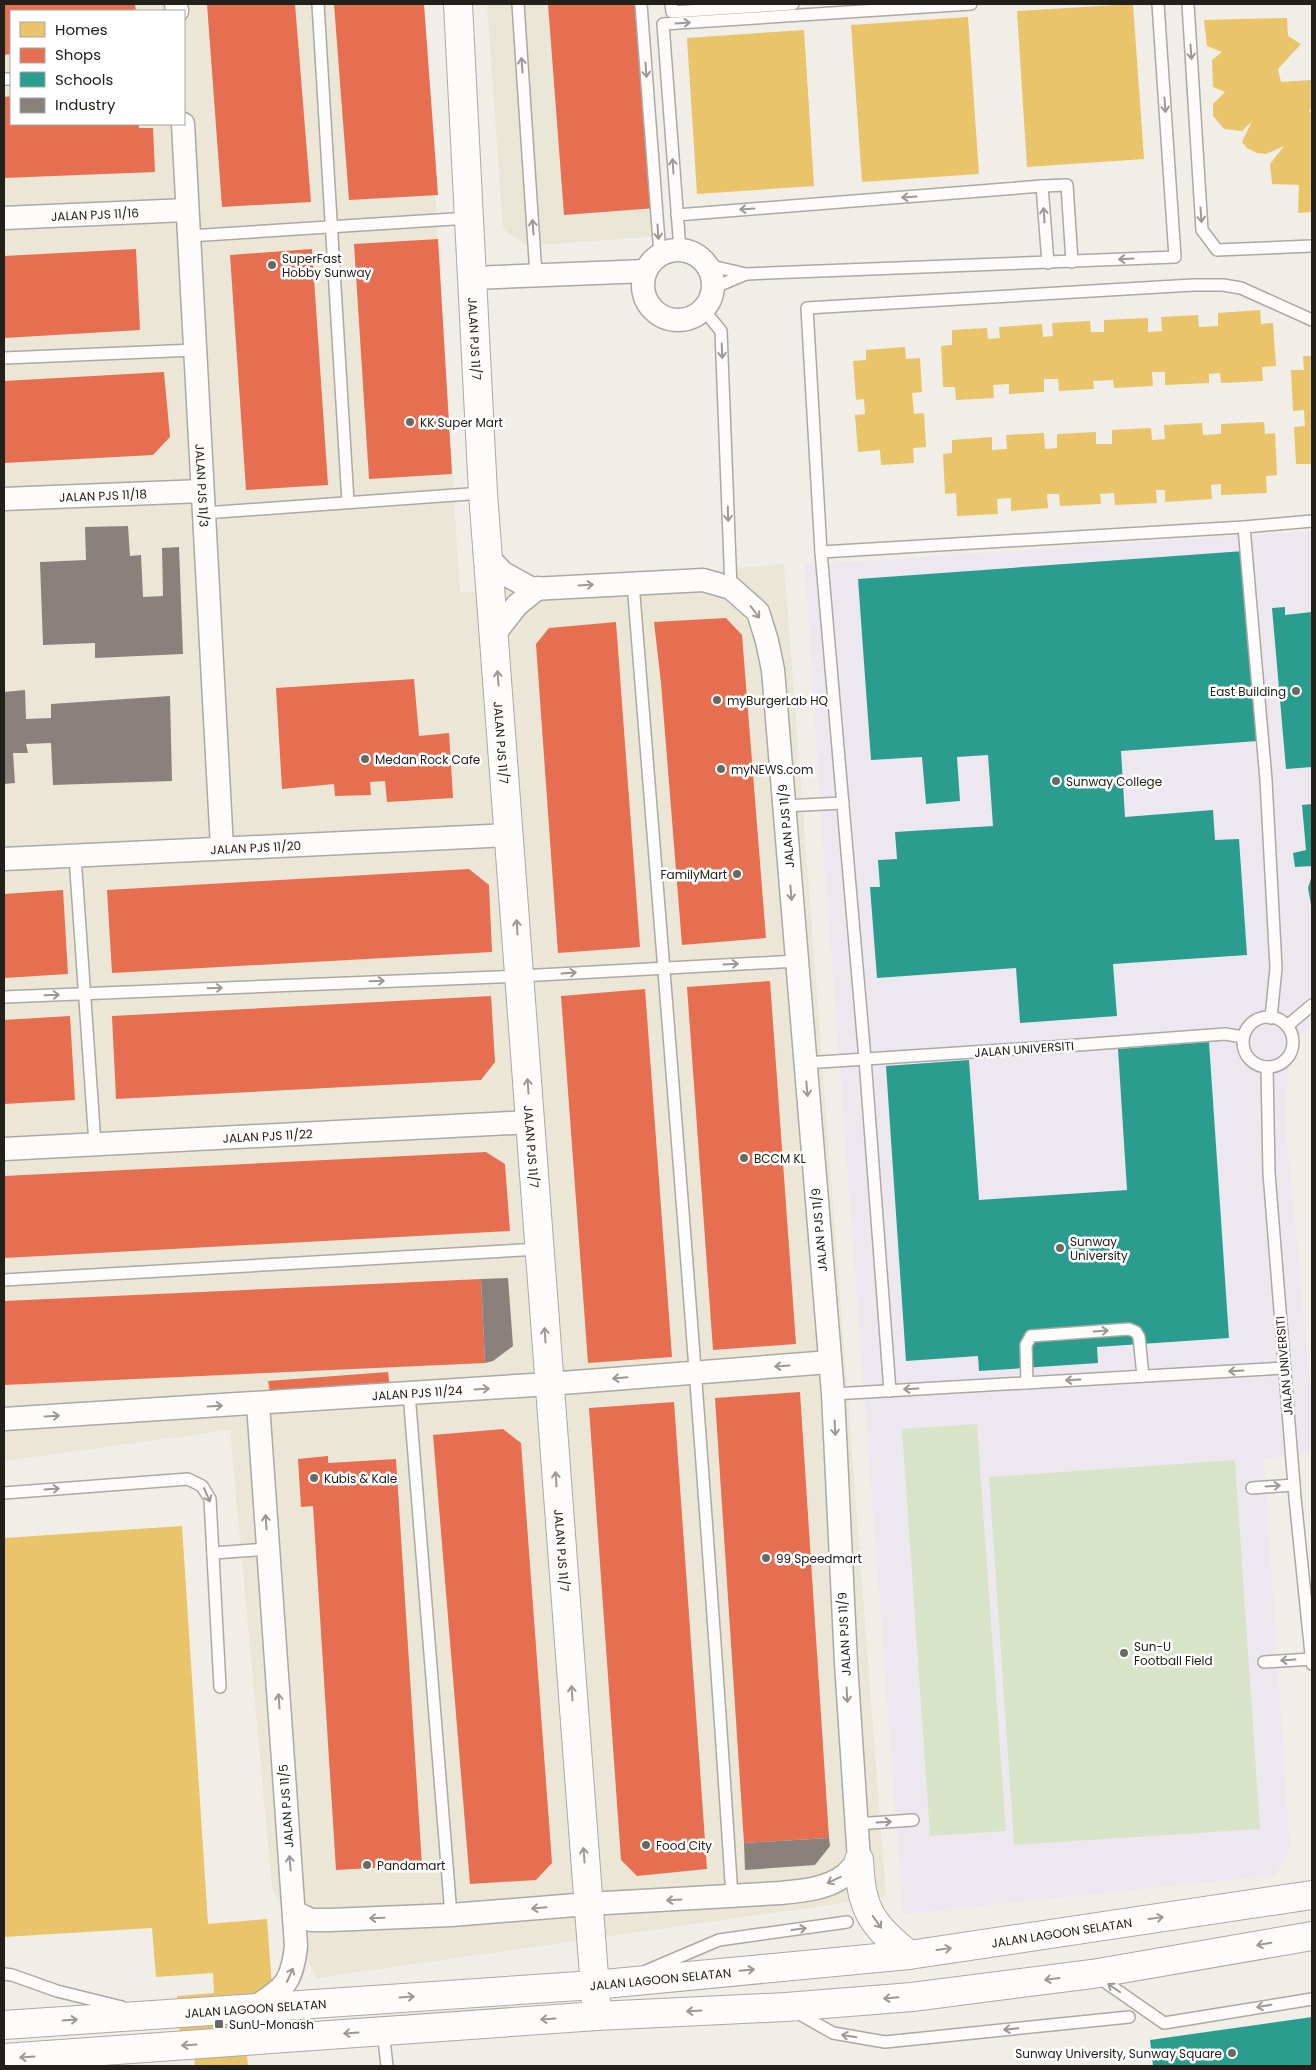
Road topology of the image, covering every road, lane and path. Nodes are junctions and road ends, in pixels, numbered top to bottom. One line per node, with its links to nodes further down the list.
1 (318, 4): 16 (lane)
2 (458, 4): 15 (main road, JALAN PJS 11/7)
3 (518, 4): 24 (lane, one-way to 3)
4 (641, 4): 19 (lane, one-way to 19)
5 (671, 4): 6 (lane)
6 (793, 4)
7 (971, 4): 13 (lane, one-way to 7)
8 (1158, 4): 20 (lane, one-way to 20)
9 (1188, 4): 18 (lane, one-way to 18)
10 (183, 125): 12 (street, JALAN PJS 11/3)
11 (1042, 186): 13 (lane, one-way to 13); 20 (lane); 21 (lane, one-way to 11)
12 (187, 210): 14 (street, JALAN PJS 11/16); 17 (street, JALAN PJS 11/3)
13 (677, 215): 19 (lane)
14 (4, 218)
15 (469, 218): 16 (lane); 25 (main road, JALAN PJS 11/7)
16 (332, 227): 17 (lane); 34 (lane)
17 (189, 236): 29 (street, JALAN PJS 11/3)
18 (1312, 246)
19 (662, 259): 22 (street); 24 (street); 27 (street)
20 (1072, 262): 21 (lane)
21 (1048, 263): 23 (lane)
22 (707, 265): 23 (lane); 26 (street)
23 (746, 274): 26 (lane)
24 (536, 276): 25 (street)
25 (473, 278): 31 (main road, JALAN PJS 11/7)
26 (713, 288): 27 (street)
27 (703, 309): 41 (lane, one-way to 41)
28 (1312, 320): 37 (lane)
29 (195, 350): 30 (lane); 33 (street, JALAN PJS 11/3)
30 (4, 358)
31 (483, 493): 34 (lane); 38 (main road, JALAN PJS 11/7)
32 (4, 499): 33 (street, JALAN PJS 11/18)
33 (203, 502): 34 (lane); 46 (street, JALAN PJS 11/3)
34 (348, 502)
35 (1312, 521): 36 (lane)
36 (1244, 527): 37 (lane); 55 (lane)
37 (821, 552): 43 (lane)
38 (488, 557): 40 (street, JALAN PJS 11/9); 42 (main road, JALAN PJS 11/7)
39 (633, 583): 40 (street, JALAN PJS 11/9, one-way to 39); 41 (street, JALAN PJS 11/9); 50 (lane)
40 (538, 588): 42 (street)
41 (731, 588): 44 (street, JALAN PJS 11/9, one-way to 44)
42 (495, 633): 45 (main road, JALAN PJS 11/7, one-way to 42)
43 (843, 803): 44 (lane); 58 (lane)
44 (784, 806): 49 (street, JALAN PJS 11/9, one-way to 49)
45 (510, 835): 46 (street, JALAN PJS 11/20); 51 (main road, JALAN PJS 11/7, one-way to 45)
46 (222, 848): 47 (street, JALAN PJS 11/20)
47 (75, 856): 48 (street, JALAN PJS 11/20); 52 (lane)
48 (4, 859)
49 (797, 961): 50 (lane, one-way to 49); 59 (street, JALAN PJS 11/9)
50 (664, 967): 51 (lane, one-way to 50); 68 (lane)
51 (520, 976): 52 (lane, one-way to 51); 61 (main road, JALAN PJS 11/7, one-way to 51)
52 (85, 994): 53 (lane, one-way to 52); 62 (lane)
53 (4, 997)
54 (1312, 1004): 56 (lane)
55 (1271, 1018): 56 (lane); 57 (lane)
56 (1287, 1026): 60 (lane)
57 (1243, 1037): 58 (lane, JALAN UNIVERSITI); 60 (lane)
58 (864, 1059): 59 (lane, JALAN UNIVERSITI); 72 (lane)
59 (805, 1063): 66 (street, JALAN PJS 11/9, one-way to 66)
60 (1267, 1067): 67 (lane, JALAN UNIVERSITI)
61 (531, 1122): 62 (street, JALAN PJS 11/22); 64 (main road, JALAN PJS 11/7)
62 (95, 1144): 63 (street, JALAN PJS 11/22)
63 (4, 1149)
64 (540, 1249): 65 (lane); 71 (main road, JALAN PJS 11/7, one-way to 64)
65 (4, 1280)
66 (830, 1362): 68 (street, JALAN PJS 11/24, one-way to 68); 74 (street, JALAN PJS 11/9)
67 (1284, 1368): 69 (lane, one-way to 69); 77 (lane, JALAN UNIVERSITI)
68 (696, 1372): 71 (street, JALAN PJS 11/24, one-way to 71); 90 (lane)
69 (1143, 1376): 70 (lane, one-way to 70); 70 (lane, one-way to 69)
70 (1027, 1383): 72 (lane, one-way to 72)
71 (549, 1384): 73 (street, JALAN PJS 11/24, one-way to 71); 91 (main road, JALAN PJS 11/7, one-way to 71)
72 (890, 1391): 74 (lane)
73 (409, 1394): 75 (street, JALAN PJS 11/24); 93 (lane)
74 (834, 1394): 87 (street, JALAN PJS 11/9, one-way to 87)
75 (258, 1404): 76 (street, JALAN PJS 11/24, one-way to 75); 80 (street, JALAN PJS 11/5, one-way to 75)
76 (4, 1419)
77 (1294, 1485): 78 (lane, one-way to 77); 82 (lane, JALAN UNIVERSITI)
78 (1252, 1488)
79 (4, 1493): 81 (lane, one-way to 81)
80 (268, 1549): 81 (lane); 92 (street, JALAN PJS 11/5, one-way to 80)
81 (212, 1553): 85 (lane)
82 (1312, 1659): 83 (lane, one-way to 83); 84 (lane, JALAN UNIVERSITI)
83 (1264, 1662)
84 (1312, 1664)
85 (220, 1687)
86 (913, 1820): 87 (lane, one-way to 86)
87 (856, 1824): 88 (street, JALAN PJS 11/9)
88 (859, 1860): 90 (street, one-way to 90); 96 (main road, one-way to 96)
89 (1312, 1895): 96 (main road, JALAN LAGOON SELATAN, one-way to 89)
90 (732, 1897): 91 (street, one-way to 91)
91 (588, 1904): 93 (street, one-way to 93); 99 (main road, JALAN PJS 11/7)
92 (294, 1912): 93 (street, one-way to 92); 101 (street, JALAN PJS 11/5, one-way to 92)
93 (451, 1915)
94 (847, 1922): 99 (lane, one-way to 94)
95 (1312, 1936): 98 (main road, one-way to 98)
96 (909, 1955): 99 (main road, JALAN LAGOON SELATAN, one-way to 96)
97 (4, 1974): 103 (lane)
98 (1092, 1974): 100 (lane, one-way to 98); 102 (main road, one-way to 102)
99 (607, 1983): 101 (main road, JALAN LAGOON SELATAN, one-way to 99); 104 (main road, JALAN PJS 11/7)
100 (1312, 1999)
101 (255, 2006): 103 (main road, JALAN LAGOON SELATAN)
102 (786, 2007): 104 (main road, one-way to 104); 105 (lane, one-way to 102)
103 (148, 2014): 106 (main road, JALAN LAGOON SELATAN, one-way to 103)
104 (597, 2016): 107 (main road, one-way to 107)
105 (1129, 2016)
106 (4, 2025)
107 (383, 2031): 109 (main road, one-way to 109); 110 (lane)
108 (4, 2058): 109 (main road, one-way to 108)
109 (71, 2060)
110 (386, 2066)

